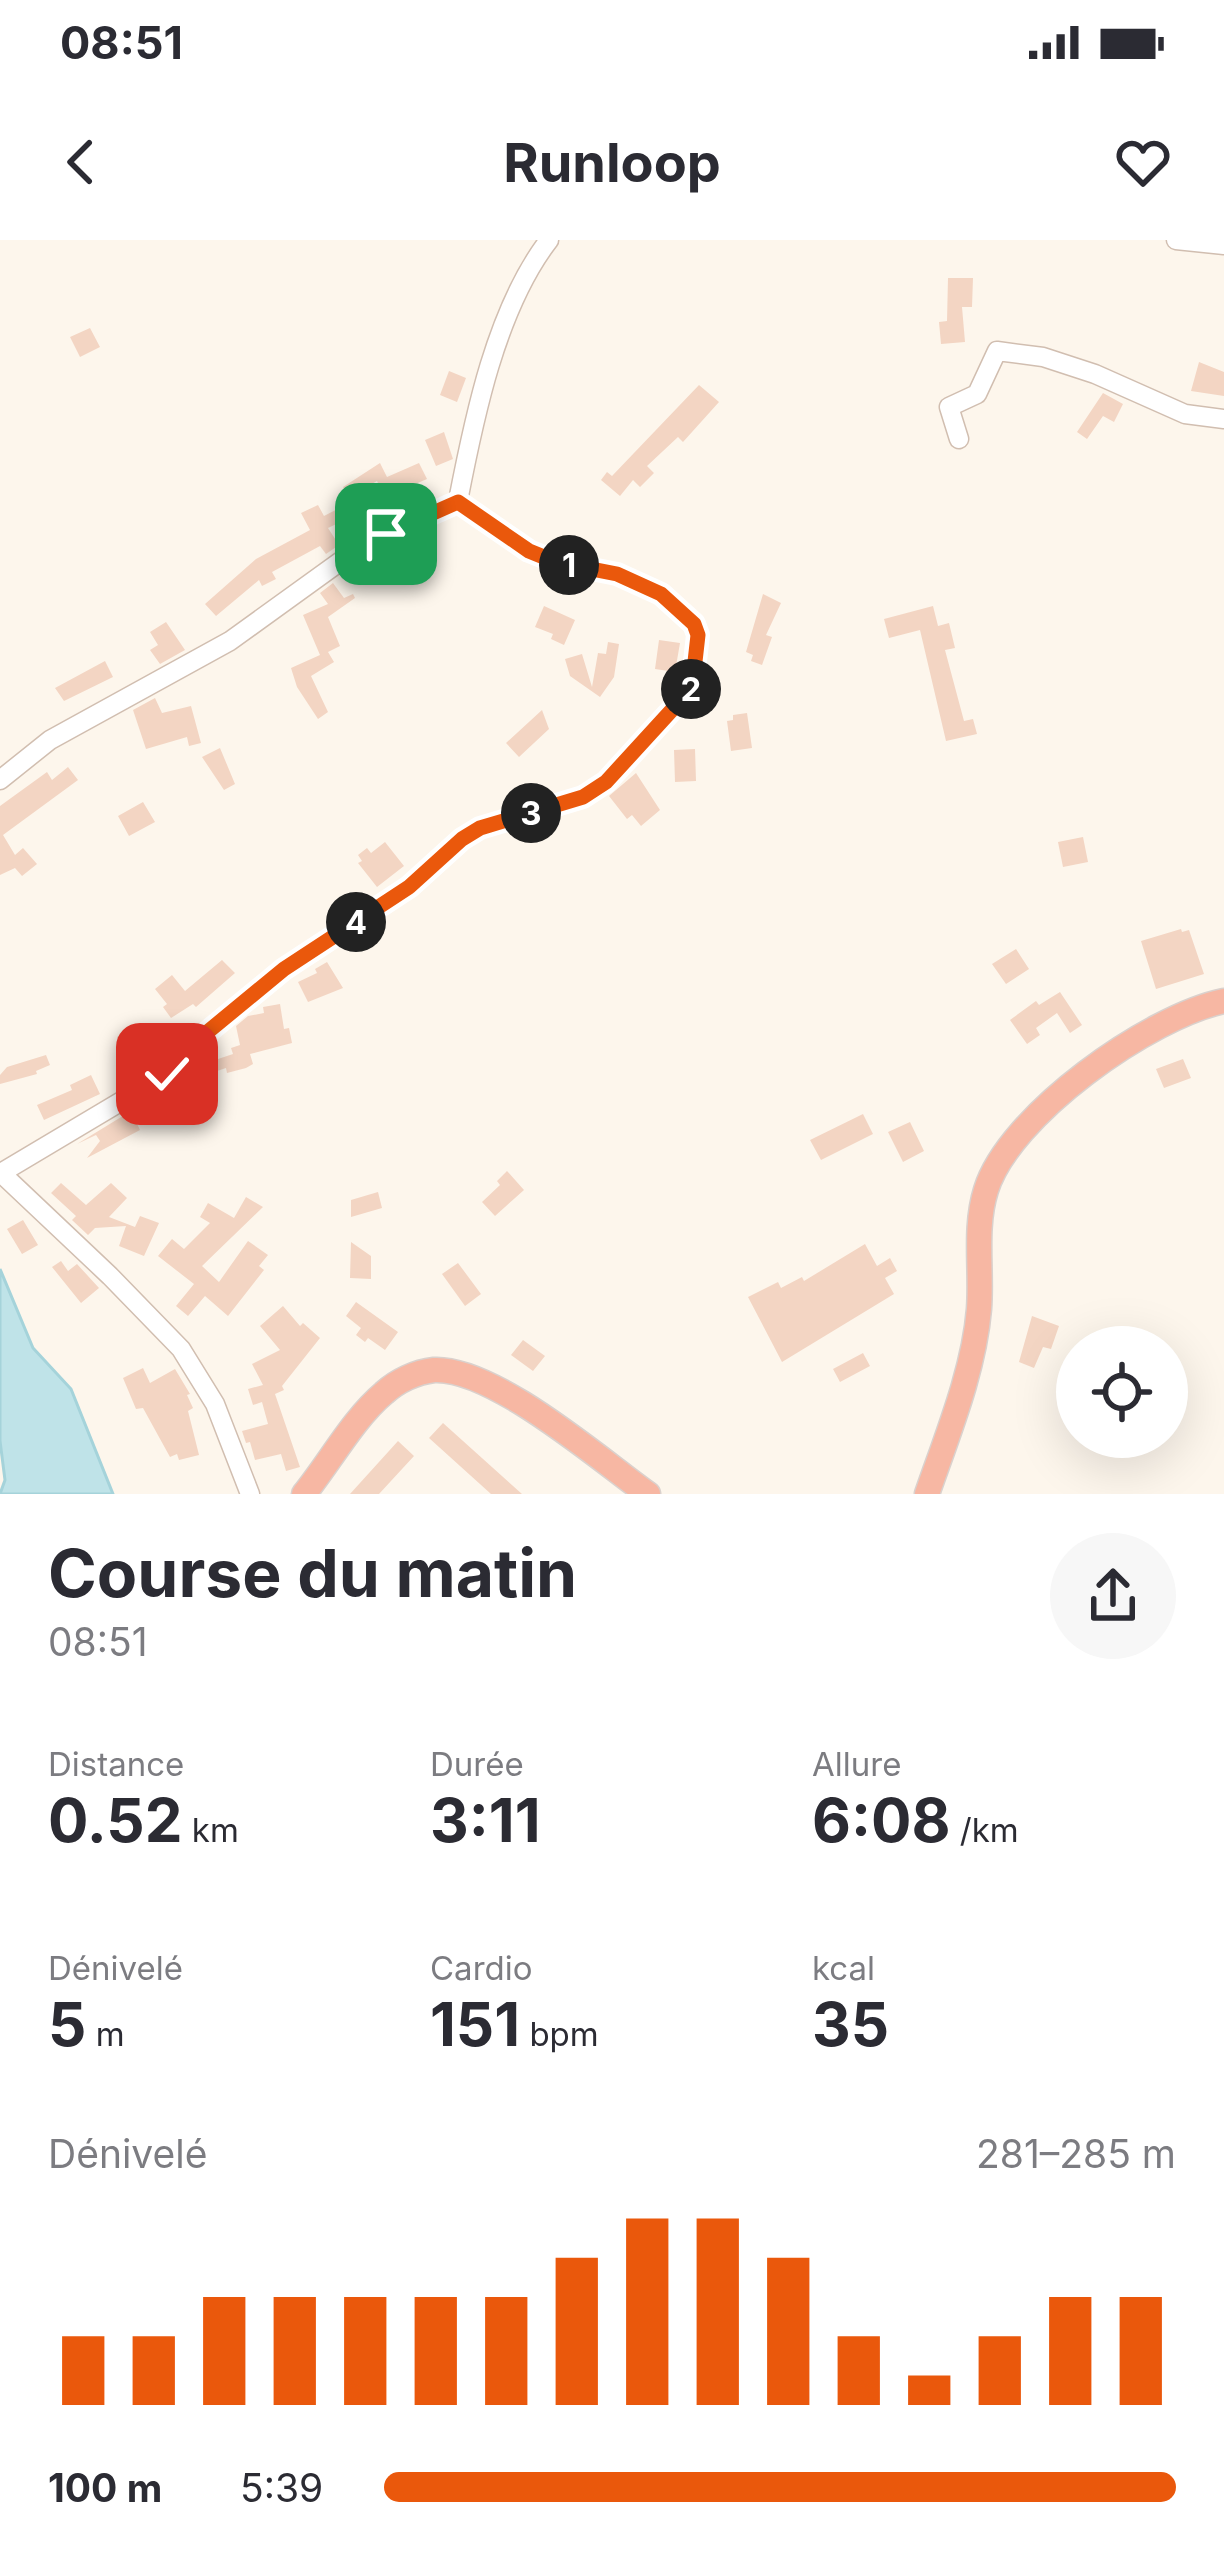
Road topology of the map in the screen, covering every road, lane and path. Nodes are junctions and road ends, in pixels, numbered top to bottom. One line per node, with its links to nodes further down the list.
1 (549, 240): 6 (street)
2 (1176, 240): 3 (street)
3 (1224, 245)
4 (1224, 419): 5 (street)
5 (958, 439)
6 (458, 502): 7 (street); 9 (street)
7 (0, 780)
8 (1224, 1001): 13 (highway)
9 (1, 1173): 10 (street)
10 (250, 1494)
11 (304, 1494): 12 (highway)
12 (647, 1494)
13 (927, 1494)

